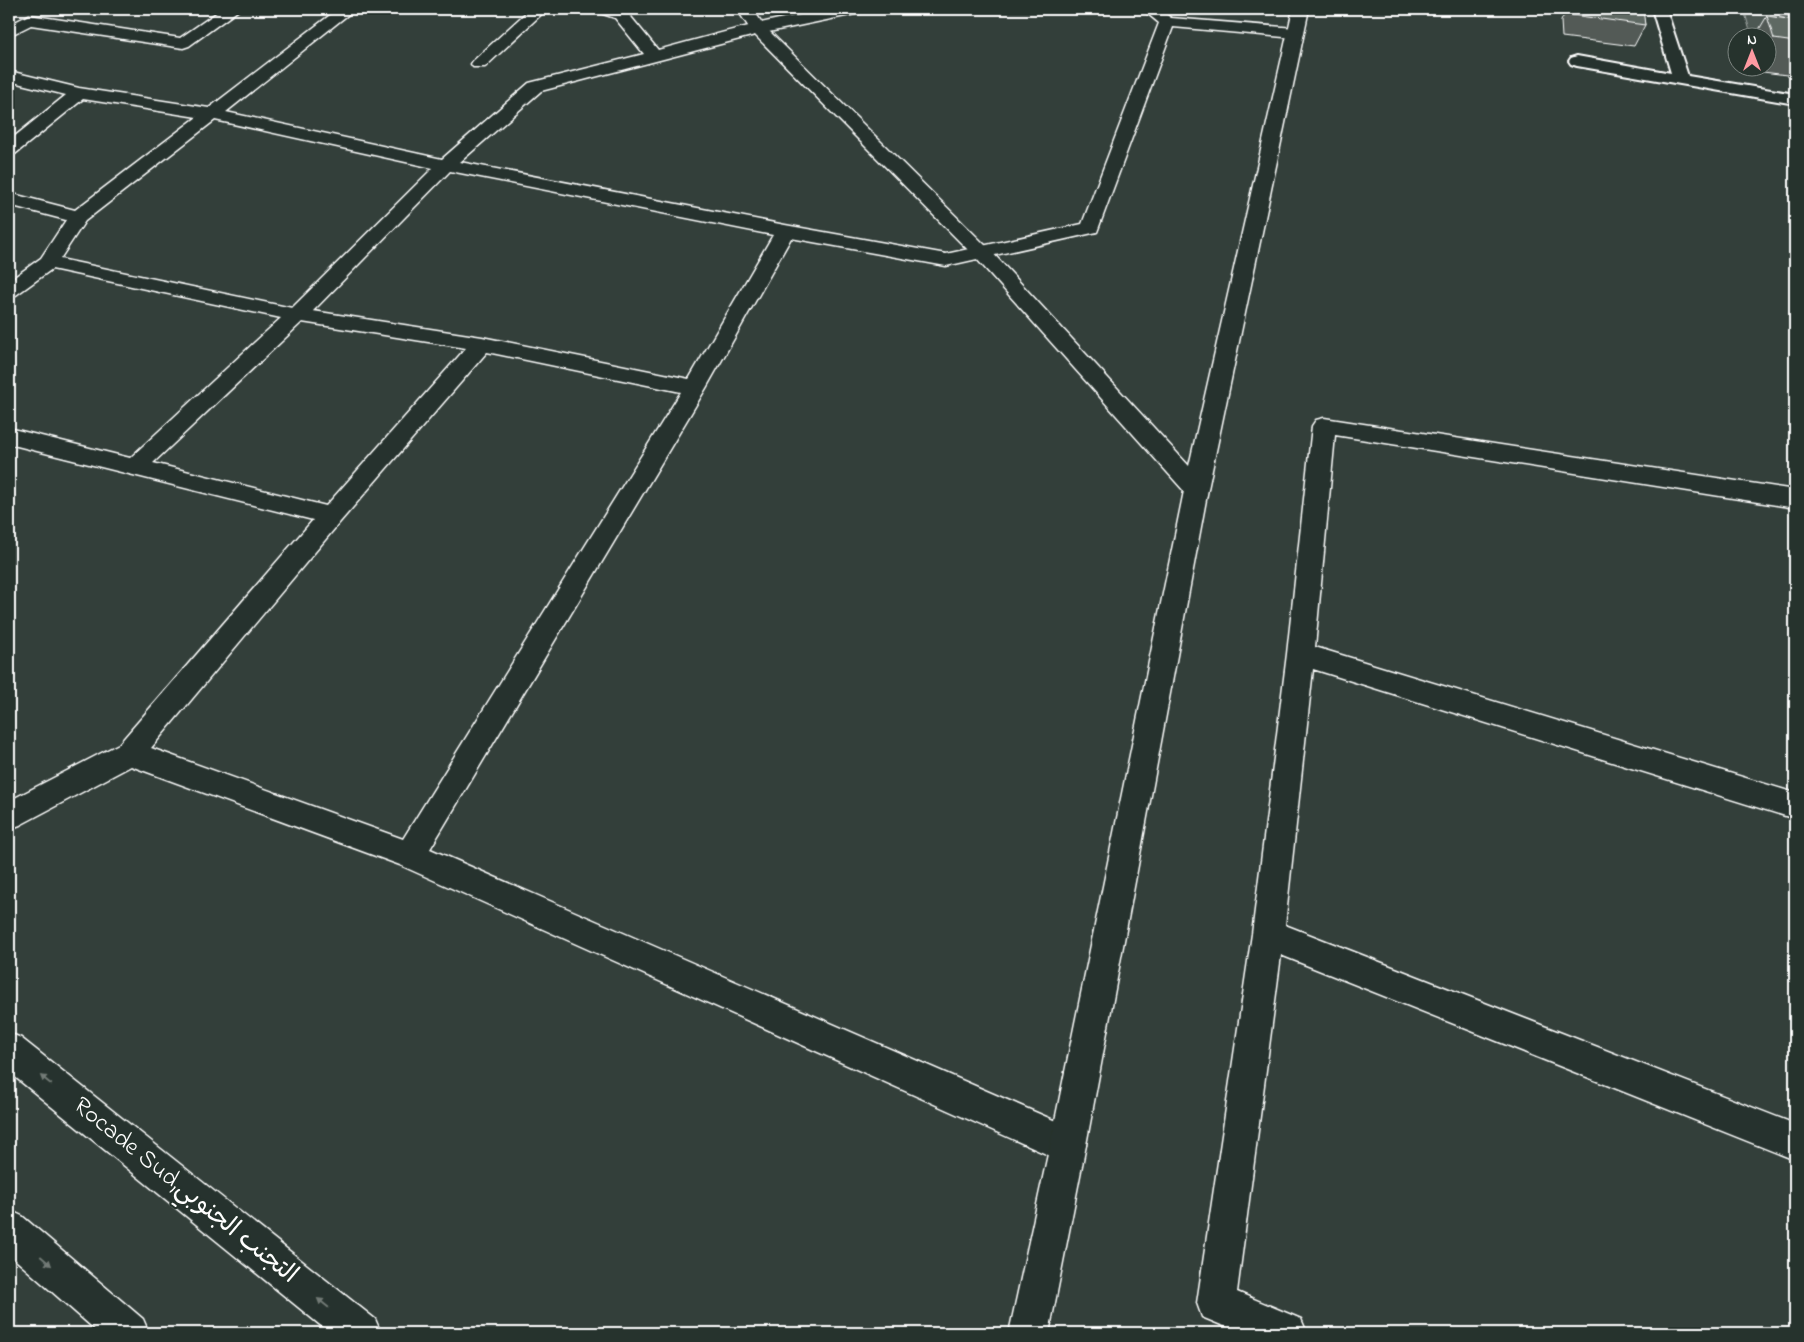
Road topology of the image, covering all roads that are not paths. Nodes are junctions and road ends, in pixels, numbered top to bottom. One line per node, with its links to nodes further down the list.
1 (232, 9): 12 (street)
2 (346, 9): 21 (street)
3 (539, 9): 16 (street)
4 (602, 9): 14 (street)
5 (860, 9): 11 (street)
6 (1301, 9): 13 (street)
7 (1659, 9): 18 (lane)
8 (1777, 9): 9 (street)
9 (1795, 11)
10 (1158, 15): 13 (street); 27 (street)
11 (752, 19): 14 (street); 27 (street)
12 (9, 31)
13 (1295, 33): 35 (street)
14 (654, 56): 23 (street)
15 (1577, 61): 18 (lane)
16 (479, 64)
17 (9, 76): 19 (street)
18 (1681, 79): 20 (lane)
19 (79, 93): 21 (street); 22 (street)
20 (1795, 99)
21 (212, 114): 23 (street); 25 (street)
22 (9, 150)
23 (446, 164): 26 (street); 30 (street)
24 (9, 199): 25 (street)
25 (78, 217): 28 (street)
26 (784, 231): 27 (street); 32 (street)
27 (982, 253): 35 (street)
28 (48, 262): 29 (street); 30 (street)
29 (9, 291)
30 (297, 315): 31 (street); 34 (street)
31 (482, 344): 32 (street); 37 (street)
32 (695, 388): 42 (street)
33 (9, 436): 34 (street)
34 (135, 467): 37 (street)
35 (1196, 490): 46 (street)
36 (1795, 499): 38 (street)
37 (331, 516): 39 (street)
38 (1301, 654): 40 (street); 43 (street)
39 (128, 753): 41 (street); 42 (street)
40 (1795, 806)
41 (9, 816)
42 (410, 855): 46 (street)
43 (1268, 934): 45 (street); 51 (street)
44 (9, 1050): 49 (street, Rocade Sud,التجنب الجنوبي, one-way to 44)
45 (1795, 1142)
46 (1068, 1145): 50 (street)
47 (9, 1229): 48 (street, one-way to 48)
48 (129, 1333)
49 (361, 1333)
50 (1029, 1333)
51 (1287, 1333)

